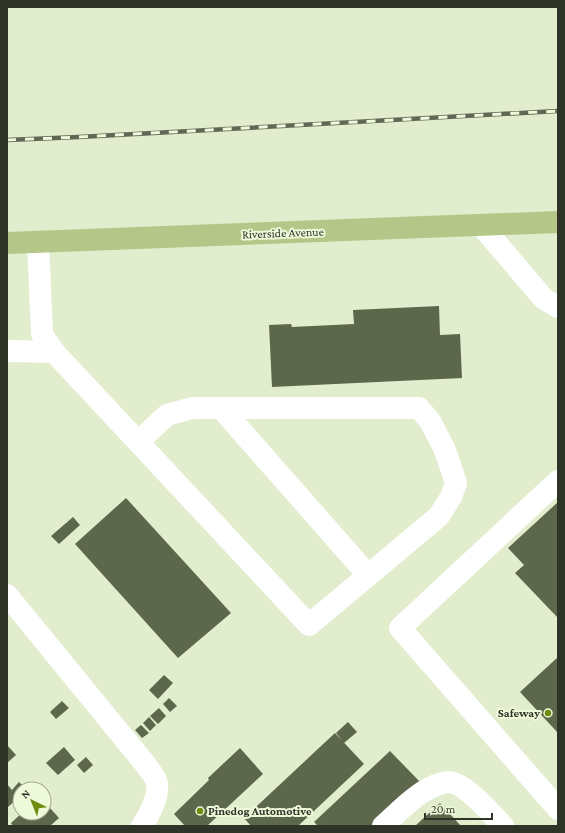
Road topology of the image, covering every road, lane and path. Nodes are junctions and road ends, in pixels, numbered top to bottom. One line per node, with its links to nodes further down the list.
1 (558, 222): 2 (main road, Riverside Avenue)
2 (481, 225): 3 (main road, Riverside Avenue); 5 (lane)
3 (38, 242): 4 (main road, Riverside Avenue); 7 (lane)
4 (7, 243)
5 (558, 307)
6 (7, 351): 7 (lane)
7 (54, 352): 9 (lane)
8 (221, 408): 9 (lane); 11 (lane); 11 (lane)
9 (138, 442): 11 (lane)
10 (558, 481): 13 (lane)
11 (368, 575)
12 (7, 595): 14 (lane)
13 (558, 809)
14 (142, 826)
15 (383, 826): 16 (lane)
16 (503, 826)

